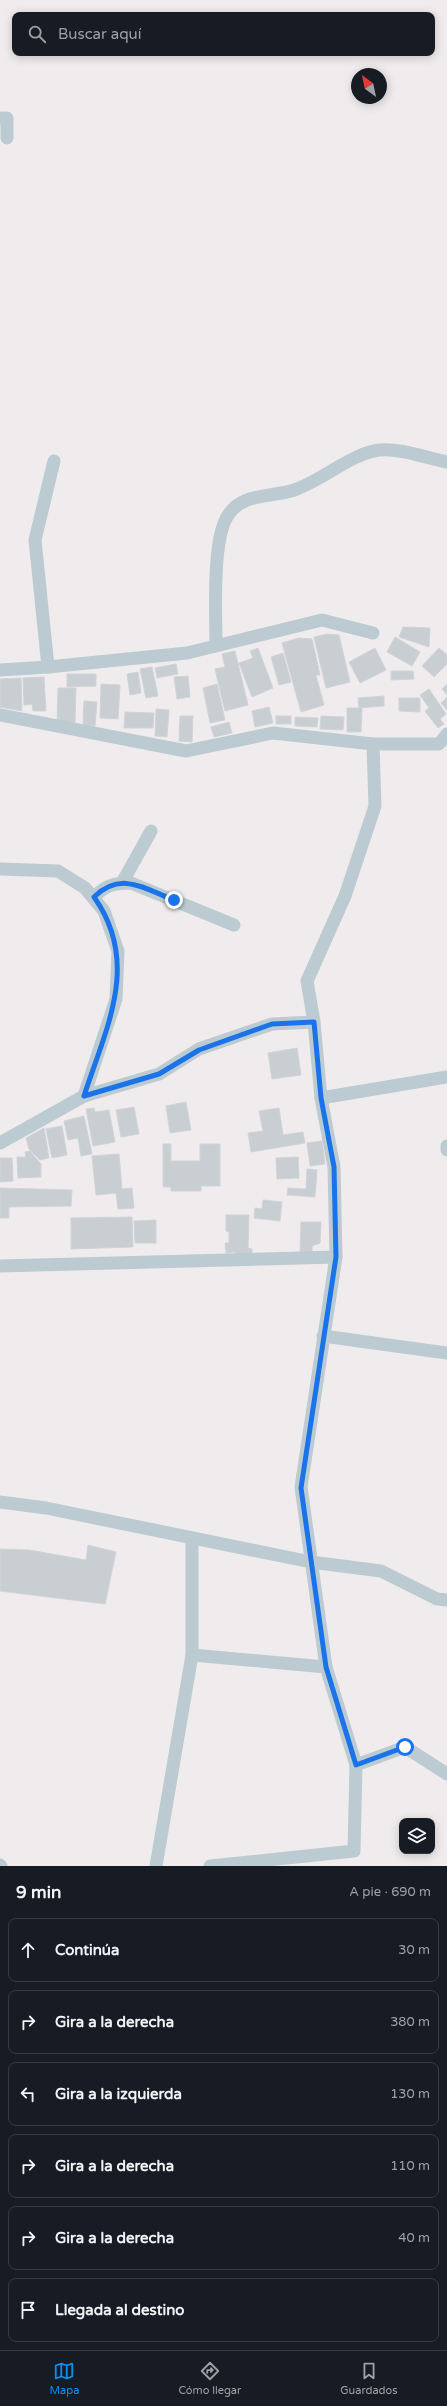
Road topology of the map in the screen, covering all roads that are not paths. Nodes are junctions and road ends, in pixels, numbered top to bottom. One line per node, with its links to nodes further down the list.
1 (0, 118): 2 (street)
2 (8, 138)
3 (54, 461): 7 (street)
4 (447, 462): 6 (street)
5 (373, 633): 6 (street)
6 (216, 646): 7 (street)
7 (48, 667): 8 (street)
8 (0, 670)
9 (0, 714): 11 (street)
10 (447, 734): 12 (street)
11 (373, 744): 12 (street); 18 (street)
12 (443, 745)
13 (151, 831): 15 (street)
14 (0, 869): 16 (street)
15 (122, 883): 16 (street); 17 (street)
16 (94, 897): 20 (street)
17 (234, 925)
18 (314, 1022): 20 (street); 21 (street)
19 (447, 1077): 21 (street)
20 (84, 1096): 22 (street)
21 (321, 1098): 25 (street)
22 (0, 1143)
23 (447, 1146): 24 (street)
24 (447, 1150)
25 (336, 1257): 26 (street); 27 (street)
26 (0, 1266)
27 (323, 1336): 28 (street); 31 (street)
28 (447, 1353)
29 (0, 1502): 30 (street)
30 (192, 1538): 31 (street); 33 (street)
31 (311, 1562): 32 (street); 34 (street)
32 (447, 1600)
33 (192, 1656): 34 (street); 38 (street)
34 (326, 1667): 35 (street)
35 (356, 1765): 36 (street); 37 (street)
36 (447, 1774)
37 (236, 1864): 39 (street)
38 (156, 1866)
39 (210, 1866)

